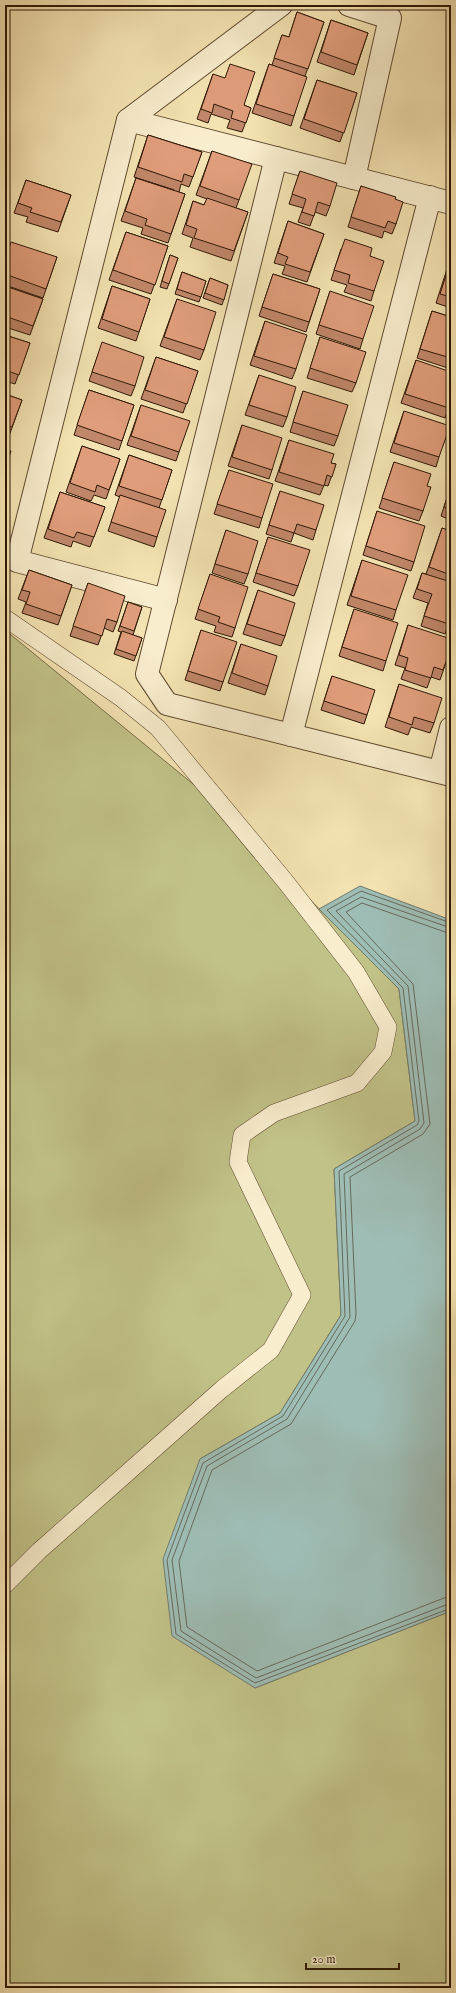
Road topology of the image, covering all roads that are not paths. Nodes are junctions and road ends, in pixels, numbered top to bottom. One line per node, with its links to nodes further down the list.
1 (281, 5): 3 (street)
2 (349, 5): 5 (street)
3 (128, 120): 4 (street); 8 (street)
4 (276, 158): 5 (street); 8 (street)
5 (354, 178): 6 (street)
6 (430, 197): 7 (street); 11 (street)
7 (451, 203)
8 (166, 600): 11 (street)
9 (5, 618): 13 (lane)
10 (451, 728): 12 (street)
11 (290, 735): 12 (street)
12 (445, 773)
13 (5, 1585)

